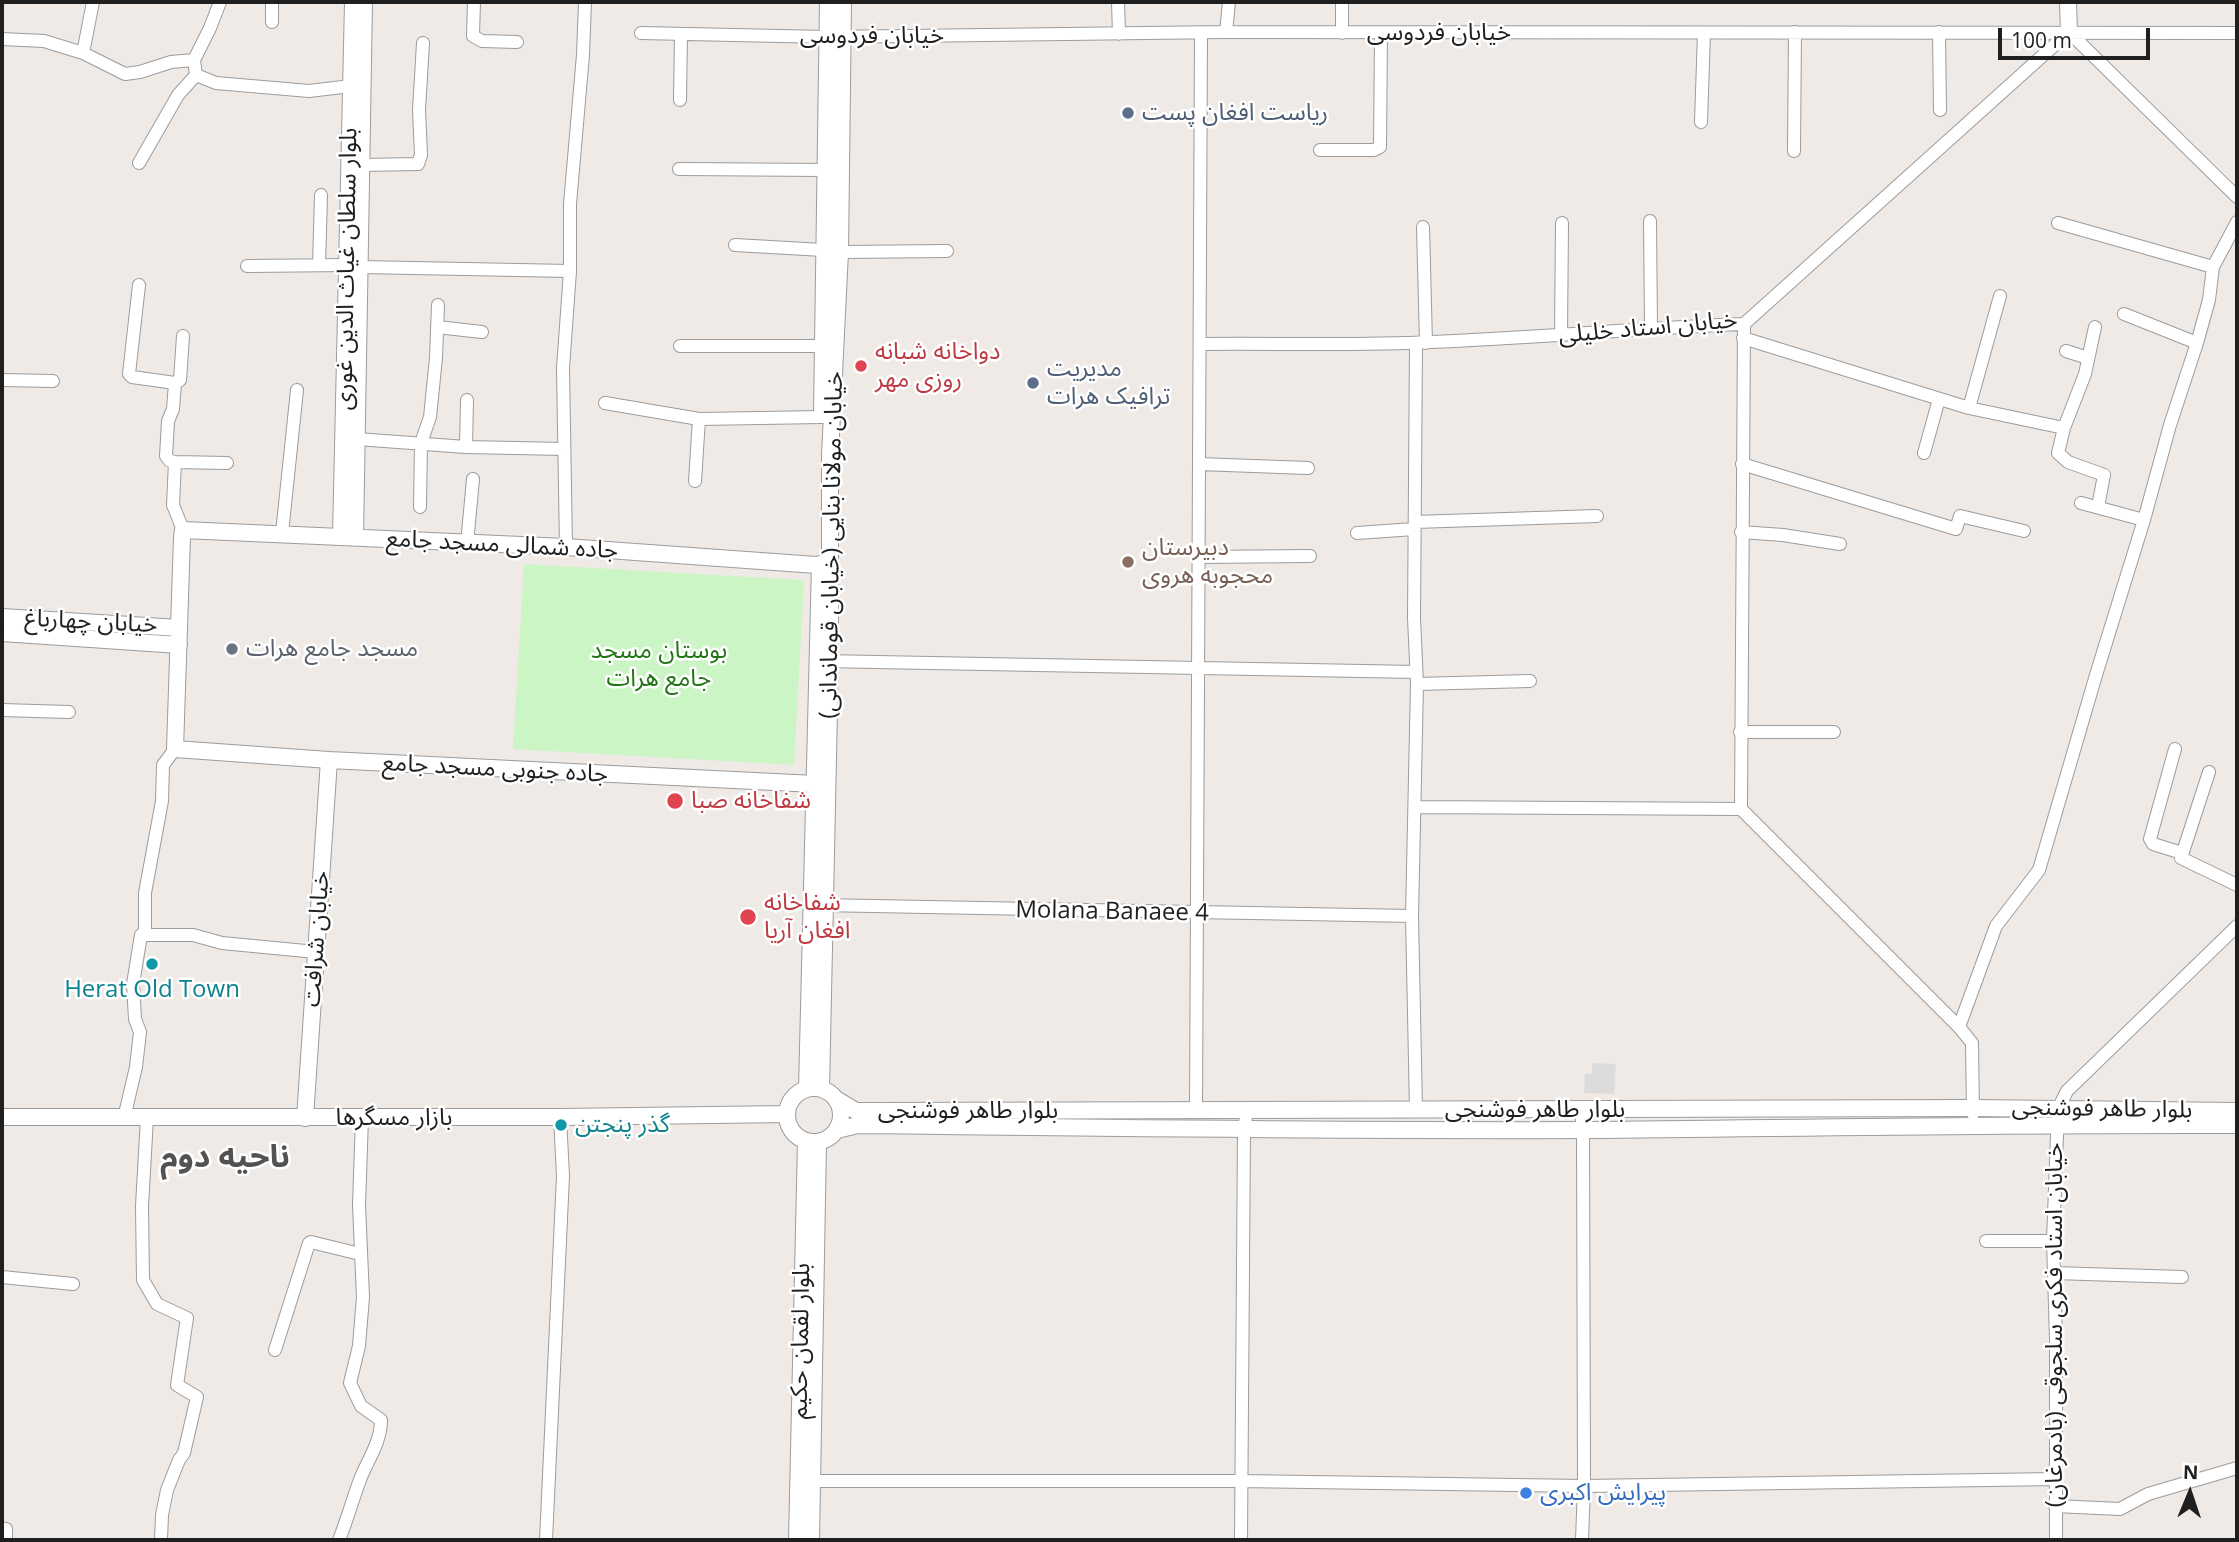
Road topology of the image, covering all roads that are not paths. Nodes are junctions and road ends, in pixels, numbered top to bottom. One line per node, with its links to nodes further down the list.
1 (93, 2): 31 (street)
2 (220, 2): 32 (street)
3 (272, 2): 14 (street)
4 (353, 2): 34 (street, بلوار سلطان غیاث الدین غوری)
5 (364, 2): 41 (street)
6 (474, 2): 29 (street)
7 (585, 2): 59 (street)
8 (828, 2): 27 (street, خیابان مولانا بنایی (خیابان قوماندانی))
9 (843, 2): 27 (street, خیابان مولانا بنایی (خیابان قوماندانی))
10 (1118, 2): 26 (street)
11 (1229, 2): 15 (street)
12 (1342, 2): 21 (street)
13 (2068, 2): 18 (street)
14 (272, 22)
15 (1226, 32): 20 (street, خیابان فردوسی); 21 (street, خیابان فردوسی)
16 (1796, 32): 17 (street, خیابان فردوسی); 23 (street, خیابان فردوسی); 39 (street)
17 (1939, 32): 18 (street, خیابان فردوسی); 36 (street)
18 (2069, 32): 24 (street, خیابان فردوسی); 45 (street); 67 (street, خیابان استاد خلیلی)
19 (641, 33): 25 (street, خیابان فردوسی)
20 (1201, 33): 26 (street, خیابان فردوسی); 73 (street)
21 (1342, 33): 22 (street, خیابان فردوسی)
22 (1381, 33): 23 (street, خیابان فردوسی); 38 (street)
23 (1704, 33): 37 (street)
24 (2237, 33)
25 (681, 34): 27 (street, خیابان فردوسی); 35 (street)
26 (1119, 34): 27 (street, خیابان فردوسی)
27 (835, 37): 43 (street, خیابان مولانا بنایی (خیابان قوماندانی)); 54 (street, خیابان مولانا بنایی (خیابان قوماندانی))
28 (2, 39): 31 (street)
29 (517, 42)
30 (423, 43): 41 (street)
31 (83, 53): 32 (street)
32 (194, 60): 33 (street)
33 (196, 75): 34 (street); 40 (street)
34 (351, 86): 57 (street, بلوار سلطان غیاث الدین غوری)
35 (680, 100)
36 (1940, 110)
37 (1701, 122)
38 (1320, 150)
39 (1794, 151)
40 (139, 163)
41 (362, 165): 57 (street)
42 (679, 169): 43 (street)
43 (826, 170): 52 (street, خیابان مولانا بنایی (خیابان قوماندانی))
44 (321, 195): 55 (street)
45 (2237, 197)
46 (1650, 221): 66 (street)
47 (2237, 222): 58 (street)
48 (1562, 223): 70 (street)
49 (2058, 223): 58 (street)
50 (1423, 227): 71 (street)
51 (735, 245): 52 (street)
52 (823, 250): 75 (street, خیابان مولانا بنایی (خیابان قوماندانی))
53 (947, 251): 54 (street)
54 (840, 252): 118 (street, خیابان مولانا بنایی (خیابان قوماندانی))
55 (319, 265): 56 (street); 57 (street)
56 (247, 266)
57 (354, 266): 59 (street); 89 (street); 112 (street, بلوار سلطان غیاث الدین غوری)
58 (2213, 267): 72 (street)
59 (570, 271): 92 (street)
60 (139, 285): 80 (street)
61 (2000, 296): 85 (street)
62 (438, 305): 64 (street)
63 (2124, 314): 72 (street)
64 (437, 327): 68 (street); 90 (street)
65 (2095, 327): 77 (street)
66 (1651, 328): 67 (street, خیابان استاد خلیلی); 70 (street, خیابان استاد خلیلی)
67 (1744, 331): 82 (street); 97 (street)
68 (482, 332)
69 (183, 336): 80 (street)
70 (1561, 336): 71 (street, خیابان استاد خلیلی)
71 (1421, 342): 73 (street, خیابان استاد خلیلی); 106 (street)
72 (2197, 343): 105 (street)
73 (1200, 344): 96 (street)
74 (680, 346): 75 (street)
75 (823, 346): 86 (street, خیابان مولانا بنایی (خیابان قوماندانی))
76 (2066, 351): 77 (street)
77 (2088, 358): 88 (street)
78 (2, 380): 79 (street)
79 (53, 381)
80 (175, 383): 94 (street)
81 (297, 390): 110 (street)
82 (1939, 399): 85 (street); 93 (street)
83 (467, 400): 91 (street)
84 (605, 403): 87 (street)
85 (1969, 408): 88 (street)
86 (822, 417): 87 (street); 118 (street, خیابان مولانا بنایی (خیابان قوماندانی))
87 (699, 419): 100 (street)
88 (2064, 428): 102 (street)
89 (357, 439): 90 (street); 112 (street)
90 (421, 443): 91 (street); 103 (street)
91 (466, 447): 92 (street)
92 (564, 449): 115 (street)
93 (1924, 453)
94 (175, 462): 95 (street); 107 (street)
95 (227, 463)
96 (1199, 464): 98 (street); 117 (street)
97 (1742, 464): 108 (street); 109 (street)
98 (1308, 468)
99 (473, 480): 113 (street)
100 (695, 481)
101 (2081, 503): 102 (street)
102 (2098, 506): 105 (street)
103 (420, 507)
104 (1597, 516): 106 (street)
105 (2144, 520): 146 (street)
106 (1415, 525): 111 (street); 125 (street)
107 (183, 530): 110 (street, جاده شمالی مسجد جامع); 120 (street)
108 (2024, 531)
109 (1741, 532): 114 (street); 129 (street)
110 (282, 533): 112 (street, جاده شمالی مسجد جامع)
111 (1357, 533)
112 (348, 537): 113 (street, جاده شمالی مسجد جامع)
113 (467, 544): 115 (street, جاده شمالی مسجد جامع)
114 (1840, 544)
115 (566, 547): 118 (street, جاده شمالی مسجد جامع)
116 (1310, 556): 117 (street)
117 (1198, 557): 124 (street)
118 (825, 566): 123 (street, خیابان مولانا بنایی (خیابان قوماندانی))
119 (2, 617): 120 (street, خیابان چهارباغ)
120 (179, 628): 122 (street)
121 (2, 633): 122 (street, خیابان چهارباغ)
122 (179, 645): 131 (street)
123 (823, 662): 124 (street); 135 (street, خیابان مولانا بنایی (خیابان قوماندانی)); 140 (street, خیابان مولانا بنایی (خیابان قوماندانی))
124 (1198, 667): 125 (street); 141 (street)
125 (1416, 678): 126 (street); 136 (street)
126 (1530, 681)
127 (2, 710): 128 (street)
128 (69, 712)
129 (1740, 732): 130 (street); 137 (street)
130 (1834, 732)
131 (175, 748): 133 (street, جاده جنوبی مسجد جامع); 144 (street)
132 (2175, 749): 138 (street)
133 (329, 760): 135 (street, جاده جنوبی مسجد جامع); 145 (street, خیابان شرافت)
134 (2209, 772): 138 (street)
135 (815, 784): 140 (street, خیابان مولانا بنایی (خیابان قوماندانی))
136 (1415, 807): 137 (street); 142 (street)
137 (1741, 809): 146 (street)
138 (2182, 853): 139 (street)
139 (2237, 885)
140 (818, 905): 141 (street, Molana Banaee 4); 147 (street, خیابان مولانا بنایی (خیابان قوماندانی))
141 (1196, 914): 142 (street, Molana Banaee 4); 150 (street)
142 (1412, 916): 152 (street)
143 (2237, 926): 158 (street)
144 (141, 935): 145 (street); 159 (street)
145 (316, 952): 161 (street, خیابان شرافت)
146 (1959, 1027): 149 (street)
147 (814, 1089): 148 (street); 155 (street)
148 (836, 1099): 150 (street, بلوار طاهر فوشنجی); 166 (street)
149 (1972, 1108): 153 (street, بلوار طاهر فوشنجی); 158 (street, بلوار طاهر فوشنجی); 164 (street)
150 (1196, 1110): 151 (street, بلوار طاهر فوشنجی)
151 (1247, 1110): 152 (street, بلوار طاهر فوشنجی); 167 (street)
152 (1416, 1110): 153 (street, بلوار طاهر فوشنجی)
153 (1581, 1110): 165 (street)
154 (2237, 1111): 158 (street, بلوار طاهر فوشنجی)
155 (787, 1114): 157 (street, بازار مسگرها); 168 (street)
156 (2, 1116): 159 (street, بازار مسگرها)
157 (560, 1117): 162 (street, بازار مسگرها); 187 (street)
158 (2057, 1117): 163 (street, بلوار طاهر فوشنجی); 164 (street, بلوار طاهر فوشنجی); 170 (street, خیابان استاد فکری سلجوقی (بادمرغان))
159 (124, 1118): 160 (street, بازار مسگرها)
160 (147, 1118): 161 (street, بازار مسگرها); 185 (street)
161 (305, 1118): 162 (street, بازار مسگرها)
162 (362, 1118): 171 (street)
163 (2237, 1125)
164 (1973, 1126): 165 (street, بلوار طاهر فوشنجی)
165 (1583, 1129): 167 (street, بلوار طاهر فوشنجی); 181 (street)
166 (837, 1130): 167 (street, بلوار طاهر فوشنجی); 168 (street)
167 (1244, 1130): 180 (street)
168 (812, 1142): 179 (street, بلوار لقمان حکیم)
169 (1986, 1241): 170 (street)
170 (2053, 1241): 172 (street, خیابان استاد فکری سلجوقی (بادمرغان))
171 (360, 1254): 176 (street); 186 (street)
172 (2054, 1273): 174 (street); 178 (street, خیابان استاد فکری سلجوقی (بادمرغان))
173 (2, 1277): 175 (street)
174 (2182, 1277)
175 (73, 1284)
176 (275, 1350)
177 (2237, 1468): 182 (street)
178 (2056, 1479): 181 (street); 182 (street, خیابان استاد فکری سلجوقی (بادمرغان))
179 (805, 1481): 180 (street); 188 (street, بلوار لقمان حکیم); 189 (street, بلوار لقمان حکیم)
180 (1240, 1481): 181 (street); 190 (street)
181 (1584, 1486): 191 (street)
182 (2055, 1506): 192 (street, خیابان استاد فکری سلجوقی (بادمرغان))
183 (2, 1528): 184 (street)
184 (6, 1540)
185 (161, 1540)
186 (339, 1540)
187 (547, 1540)
188 (797, 1540)
189 (811, 1540)
190 (1241, 1540)
191 (1582, 1540)
192 (2056, 1540)

